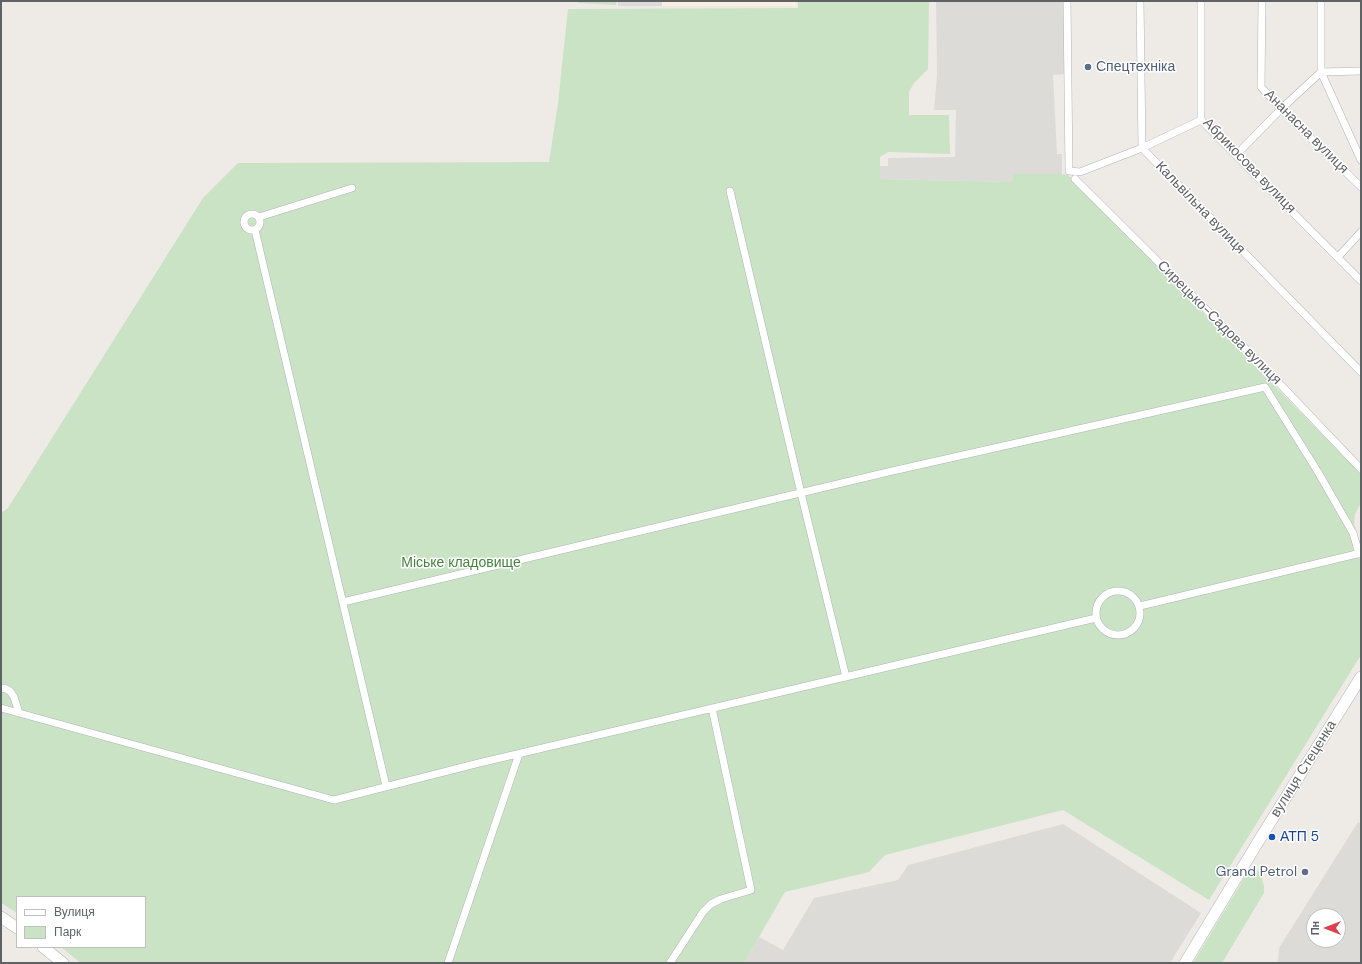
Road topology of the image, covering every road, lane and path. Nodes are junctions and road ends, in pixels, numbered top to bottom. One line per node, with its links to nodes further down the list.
1 (1067, 1): 10 (street)
2 (1140, 1): 10 (street)
3 (1201, 1): 9 (street, Абрикосова вулиця)
4 (1262, 1): 8 (street, Ананасна вулиця)
5 (1321, 1): 7 (street)
6 (1361, 71): 7 (street)
7 (1321, 72): 8 (street); 12 (street)
8 (1281, 109): 11 (street); 14 (street, Ананасна вулиця)
9 (1201, 120): 10 (street); 11 (street, Абрикосова вулиця)
10 (1142, 148): 22 (street, Кальвільна вулиця)
11 (1236, 155): 20 (street, Абрикосова вулиця)
12 (1361, 160)
13 (1075, 179): 23 (street, Сирецько-Садова вулиця)
14 (1361, 187)
15 (352, 188): 17 (street)
16 (730, 191): 24 (street)
17 (259, 217): 18 (street); 18 (street)
18 (255, 230): 26 (street)
19 (1361, 232): 20 (street)
20 (1338, 257): 21 (street, Абрикосова вулиця)
21 (1361, 281)
22 (1361, 372)
23 (1361, 469)
24 (801, 493): 25 (street); 26 (street); 29 (street)
25 (1360, 554): 27 (street)
26 (343, 602): 36 (street)
27 (1140, 606): 28 (street); 28 (street)
28 (1096, 618): 29 (street)
29 (846, 677): 33 (street)
30 (1361, 677): 43 (main road, вулиця Стеценка)
31 (1, 689): 34 (street)
32 (1, 708): 34 (street)
33 (712, 708): 35 (street); 42 (street)
34 (19, 713): 36 (street)
35 (518, 754): 36 (street); 41 (street)
36 (386, 786)
37 (1, 916): 38 (main road)
38 (16, 927)
39 (44, 948): 40 (main road)
40 (64, 963)
41 (448, 963)
42 (670, 963)
43 (1185, 963)

